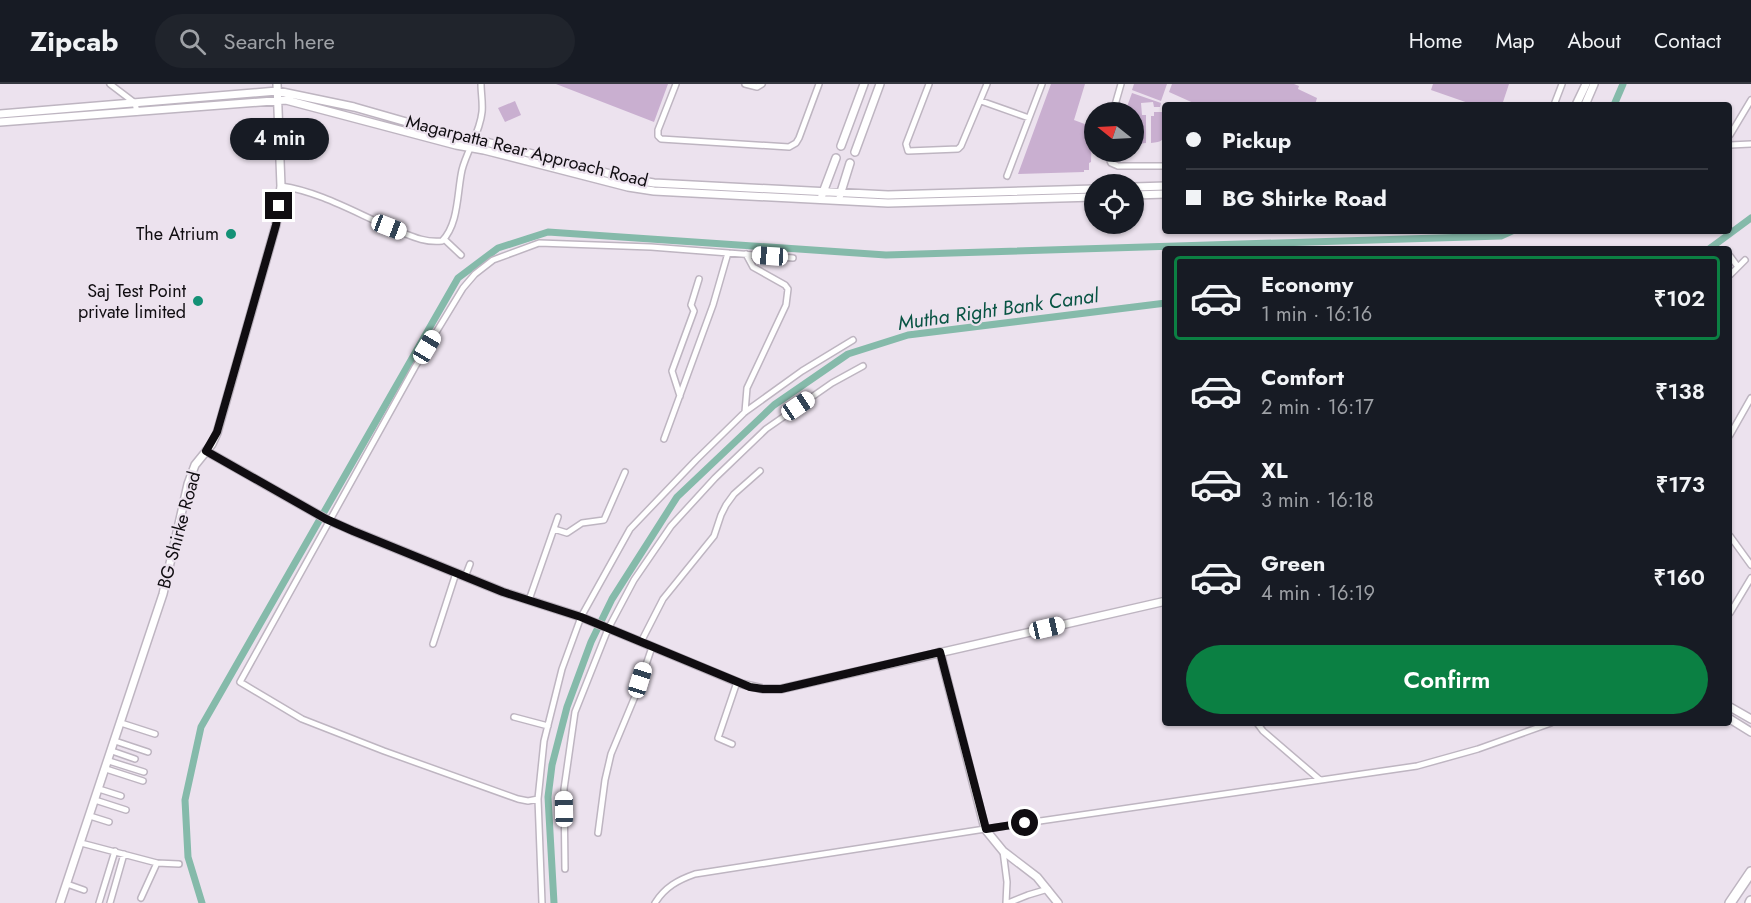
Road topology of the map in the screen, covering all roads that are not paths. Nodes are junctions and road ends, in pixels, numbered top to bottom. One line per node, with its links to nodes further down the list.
1 (110, 84): 24 (street)
2 (481, 84): 32 (street)
3 (676, 84): 6 (street)
4 (745, 84): 5 (street)
5 (762, 84)
6 (819, 84)
7 (864, 84): 34 (street)
8 (880, 84): 35 (street)
9 (929, 84): 19 (street)
10 (987, 84): 19 (street)
11 (1042, 84): 28 (street)
12 (1121, 84): 20 (street)
13 (1562, 84): 21 (street)
14 (1586, 84): 22 (street)
15 (1594, 84): 23 (street)
16 (277, 87): 17 (street, BG Shirke Road); 24 (street, Magarpatta Rear Approach Road); 32 (street, Magarpatta Rear Approach Road)
17 (277, 100): 25 (street, Magarpatta Rear Approach Road); 32 (street, Magarpatta Rear Approach Road); 41 (street, BG Shirke Road)
18 (1751, 100): 30 (street)
19 (981, 101): 28 (street)
20 (1116, 102)
21 (1555, 102)
22 (1577, 102)
23 (1586, 102)
24 (135, 103): 25 (street); 27 (street, Magarpatta Rear Approach Road)
25 (137, 112): 27 (street, Magarpatta Rear Approach Road)
26 (0, 114): 27 (street, Magarpatta Rear Approach Road)
27 (28, 116): 29 (street, Magarpatta Rear Approach Road)
28 (1029, 118): 40 (street)
29 (0, 122)
30 (1732, 132)
31 (1751, 144): 33 (street)
32 (471, 145): 48 (street, Magarpatta Rear Approach Road); 51 (street)
33 (1732, 145)
34 (840, 146)
35 (855, 152)
36 (836, 158): 48 (street)
37 (1111, 162): 39 (street)
38 (850, 163): 45 (street)
39 (1162, 166)
40 (1007, 176)
41 (281, 186): 51 (street); 68 (street, BG Shirke Road)
42 (1162, 186): 43 (street)
43 (1144, 187)
44 (1084, 189): 45 (street, Magarpatta Rear Approach Road)
45 (840, 193): 48 (street, Magarpatta Rear Approach Road); 50 (street)
46 (1162, 194): 47 (street)
47 (1144, 195)
48 (822, 196): 50 (street, Magarpatta Rear Approach Road)
49 (1084, 197): 50 (street, Magarpatta Rear Approach Road)
50 (837, 201)
51 (444, 239): 54 (street)
52 (728, 253): 53 (street); 63 (street); 72 (street)
53 (746, 254): 55 (street); 65 (street)
54 (461, 255)
55 (794, 258)
56 (1732, 259): 58 (street)
57 (1744, 260): 58 (street)
58 (1738, 267): 59 (street)
59 (1732, 272)
60 (699, 279): 63 (street)
61 (853, 340): 65 (street)
62 (863, 366): 84 (street)
63 (680, 398): 67 (street)
64 (1751, 398): 66 (street)
65 (745, 412): 83 (street)
66 (1732, 431)
67 (664, 439)
68 (206, 451): 72 (street); 94 (street, BG Shirke Road)
69 (760, 471): 85 (street)
70 (625, 472): 73 (street)
71 (558, 516): 73 (street)
72 (328, 520): 77 (street); 112 (street)
73 (554, 529): 80 (street)
74 (1732, 539): 76 (street)
75 (470, 564): 78 (street)
76 (1751, 565)
77 (456, 573): 78 (street); 86 (street)
78 (465, 577): 80 (street)
79 (1751, 578): 82 (street)
80 (529, 600): 83 (street)
81 (1162, 602): 88 (street)
82 (1732, 610)
83 (584, 619): 84 (street); 95 (street)
84 (606, 628): 85 (street); 125 (street)
85 (641, 642): 87 (street)
86 (433, 645)
87 (652, 647): 89 (street); 118 (street)
88 (940, 652): 89 (street); 117 (street)
89 (737, 682): 101 (street)
90 (1732, 708): 92 (street)
91 (514, 717): 95 (street)
92 (1751, 719)
93 (1732, 720): 98 (street)
94 (121, 723): 99 (street); 100 (street, BG Shirke Road)
95 (548, 726): 112 (street)
96 (1259, 726): 108 (street)
97 (1542, 726): 108 (street)
98 (1751, 732)
99 (155, 734)
100 (115, 741): 102 (street, BG Shirke Road); 103 (street)
101 (732, 744)
102 (112, 751): 104 (street); 105 (street, BG Shirke Road)
103 (148, 753)
104 (135, 759)
105 (109, 761): 106 (street, BG Shirke Road); 107 (street)
106 (106, 769): 109 (street); 110 (street, BG Shirke Road)
107 (144, 772)
108 (1320, 780): 117 (street)
109 (143, 781)
110 (99, 789): 111 (street); 113 (street, BG Shirke Road)
111 (121, 796)
112 (538, 799): 134 (street)
113 (95, 800): 114 (street); 115 (street, BG Shirke Road)
114 (126, 810)
115 (90, 816): 116 (street); 119 (street, BG Shirke Road)
116 (109, 822)
117 (986, 829): 121 (street); 135 (street)
118 (598, 833)
119 (81, 843): 120 (street); 127 (street, BG Shirke Road)
120 (115, 851): 122 (street); 131 (street)
121 (1003, 851): 129 (street); 136 (street)
122 (124, 854): 123 (street); 133 (street)
123 (157, 863): 124 (street); 130 (street)
124 (179, 864)
125 (565, 869)
126 (1751, 872): 138 (highway)
127 (67, 884): 128 (street); 132 (street, BG Shirke Road)
128 (84, 890)
129 (1048, 890): 136 (street); 137 (street)
130 (141, 898)
131 (99, 902): 133 (street)
132 (61, 903)
133 (109, 903)
134 (542, 903)
135 (655, 903)
136 (1007, 903)
137 (1058, 903)
138 (1730, 903)

